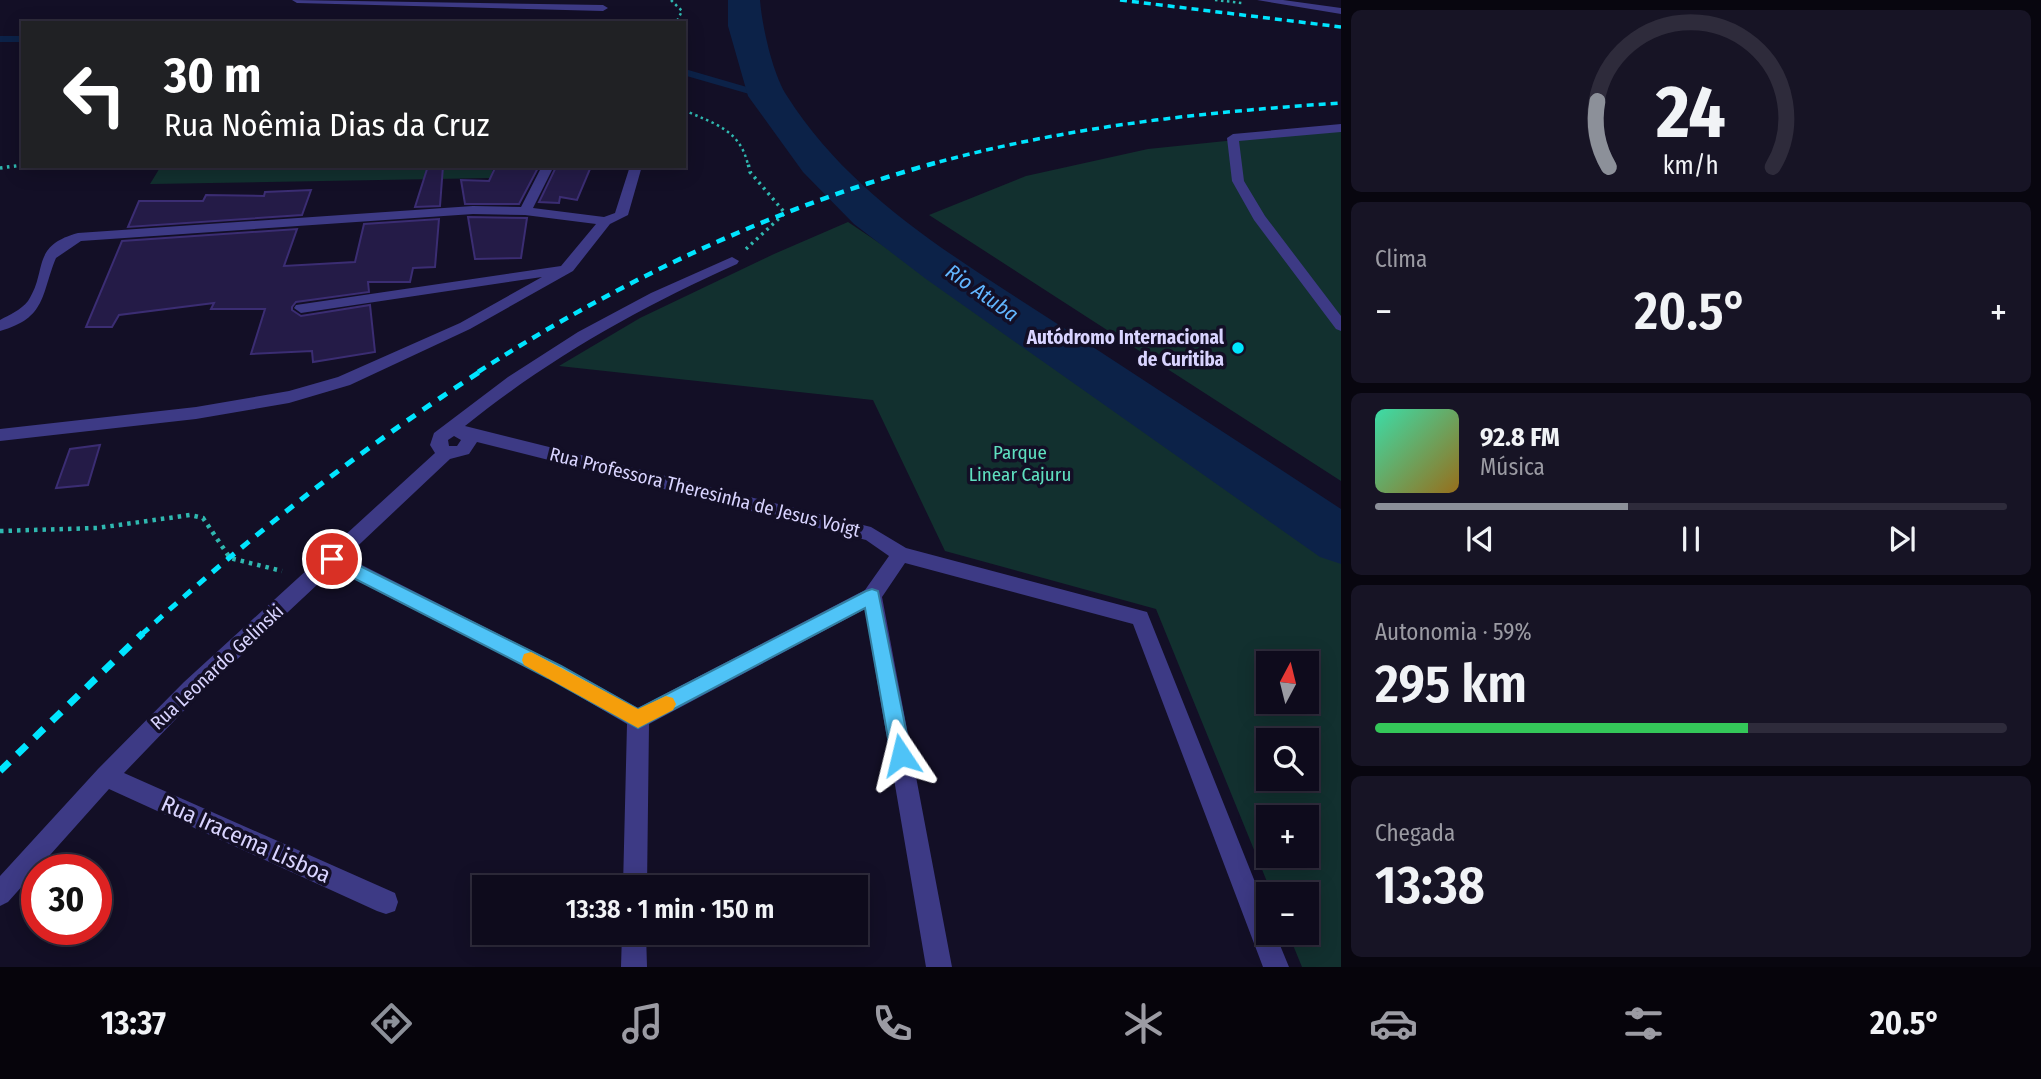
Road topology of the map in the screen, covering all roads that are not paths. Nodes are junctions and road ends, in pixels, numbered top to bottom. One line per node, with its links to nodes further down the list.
1 (297, 0): 3 (street)
2 (1262, 0): 4 (street)
3 (603, 8)
4 (1341, 11)
5 (1341, 128): 14 (street)
6 (547, 168): 8 (street)
7 (635, 168): 9 (street)
8 (524, 211): 9 (street); 13 (street)
9 (606, 221): 11 (street)
10 (732, 261): 16 (street, Rua Leonardo Gelinski)
11 (568, 268): 12 (street); 15 (street)
12 (301, 308)
13 (0, 326)
14 (1341, 326)
15 (0, 435)
16 (447, 442): 17 (street, Rua Professora Theresinha de Jesus Voigt); 18 (street, Rua Leonardo Gelinski)
17 (901, 554): 19 (street); 28 (street, Rua Professora Theresinha de Jesus Voigt)
18 (332, 559): 20 (street); 21 (street, Rua Leonardo Gelinski)
19 (872, 596): 20 (street); 27 (street)
20 (638, 719): 22 (street)
21 (106, 776): 23 (street, Rua Leonardo Gelinski); 24 (street, Rua Iracema Lisboa)
22 (635, 875)
23 (0, 894)
24 (386, 902)
25 (634, 945): 26 (street)
26 (634, 967)
27 (939, 967)
28 (1276, 967)

